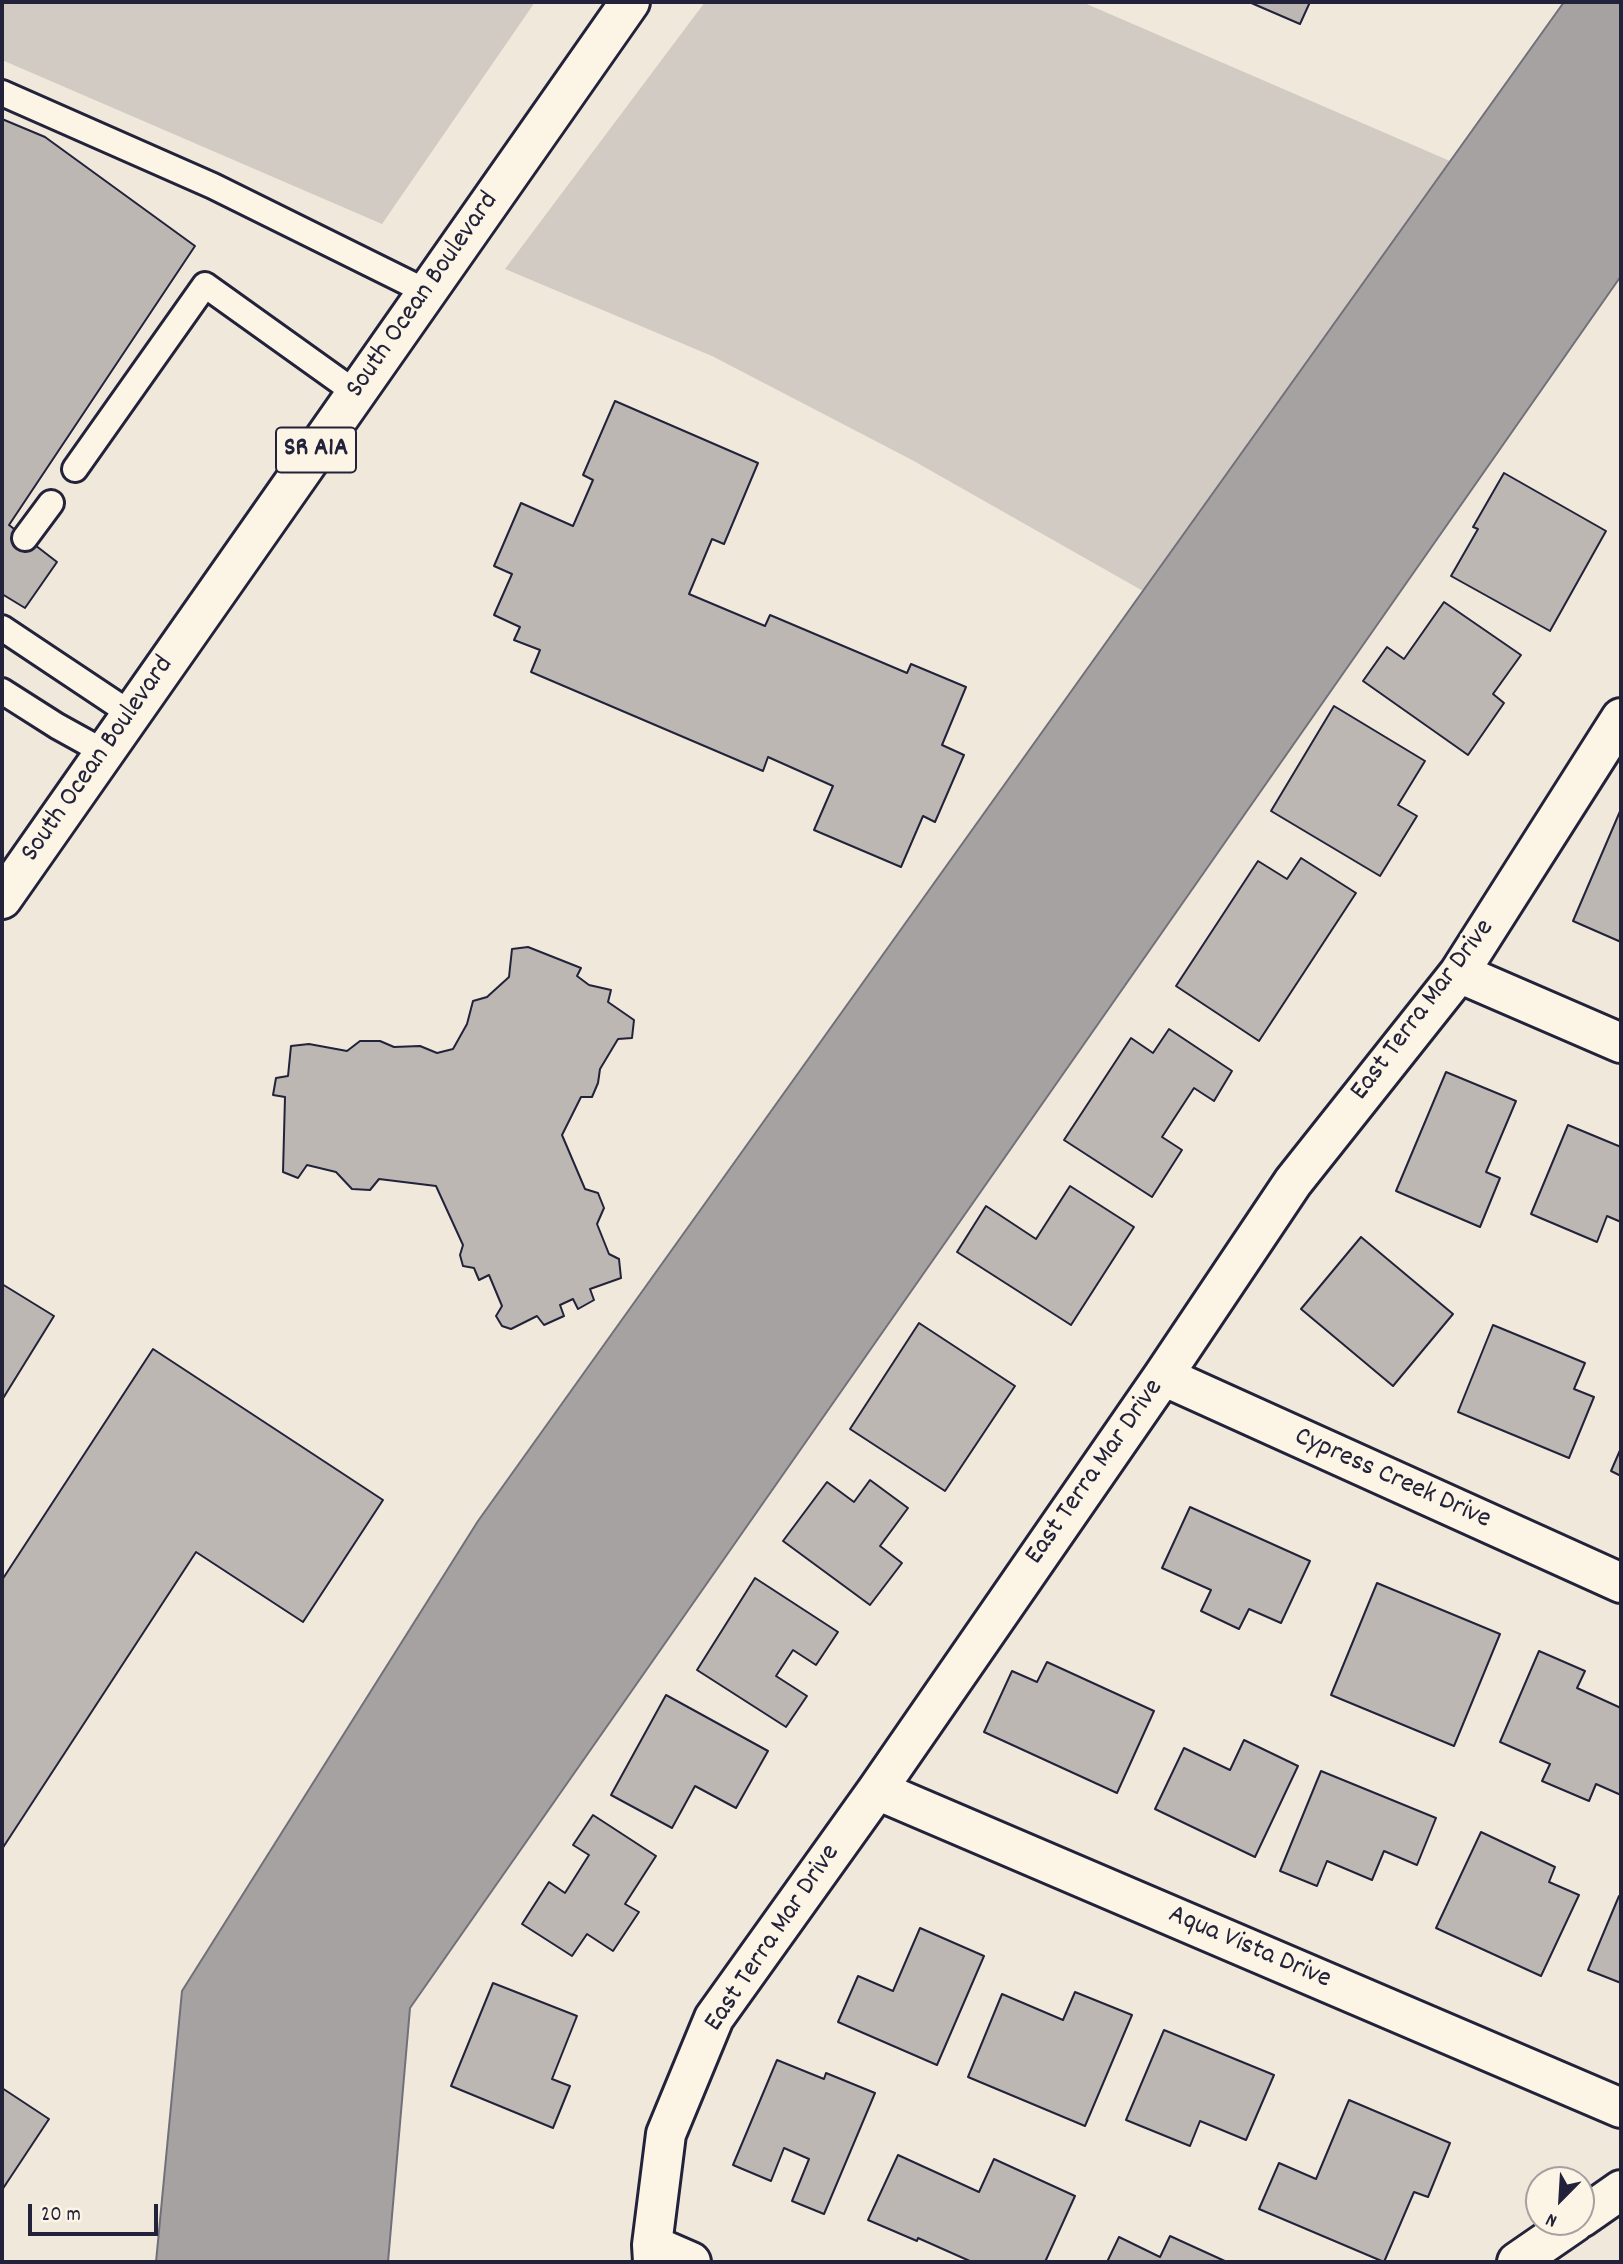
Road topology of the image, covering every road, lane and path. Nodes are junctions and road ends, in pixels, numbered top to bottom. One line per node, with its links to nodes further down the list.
1 (630, 2): 3 (street, South Ocean Boulevard / SR A1A)
2 (2, 93): 3 (lane)
3 (427, 292): 4 (street, South Ocean Boulevard / SR A1A)
4 (356, 393): 5 (lane); 10 (street, South Ocean Boulevard / SR A1A)
5 (75, 469)
6 (51, 503): 7 (lane)
7 (25, 538)
8 (2, 628): 10 (lane)
9 (2, 691): 12 (lane)
10 (131, 714): 12 (street, South Ocean Boulevard / SR A1A)
11 (1621, 719): 14 (street, East Terra Mar Drive)
12 (104, 752): 13 (street, South Ocean Boulevard / SR A1A)
13 (2, 899)
14 (1459, 973): 15 (street); 16 (street, East Terra Mar Drive)
15 (1621, 1043)
16 (1163, 1376): 17 (street, Cypress Creek Drive); 18 (street, East Terra Mar Drive)
17 (1621, 1583)
18 (877, 1790): 19 (street, Aqua Vista Drive); 23 (street, East Terra Mar Drive)
19 (1621, 2108)
20 (1621, 2190): 21 (street)
21 (1595, 2208)
22 (1555, 2236): 25 (street)
23 (652, 2254): 24 (street)
24 (691, 2262)
25 (1517, 2262)

